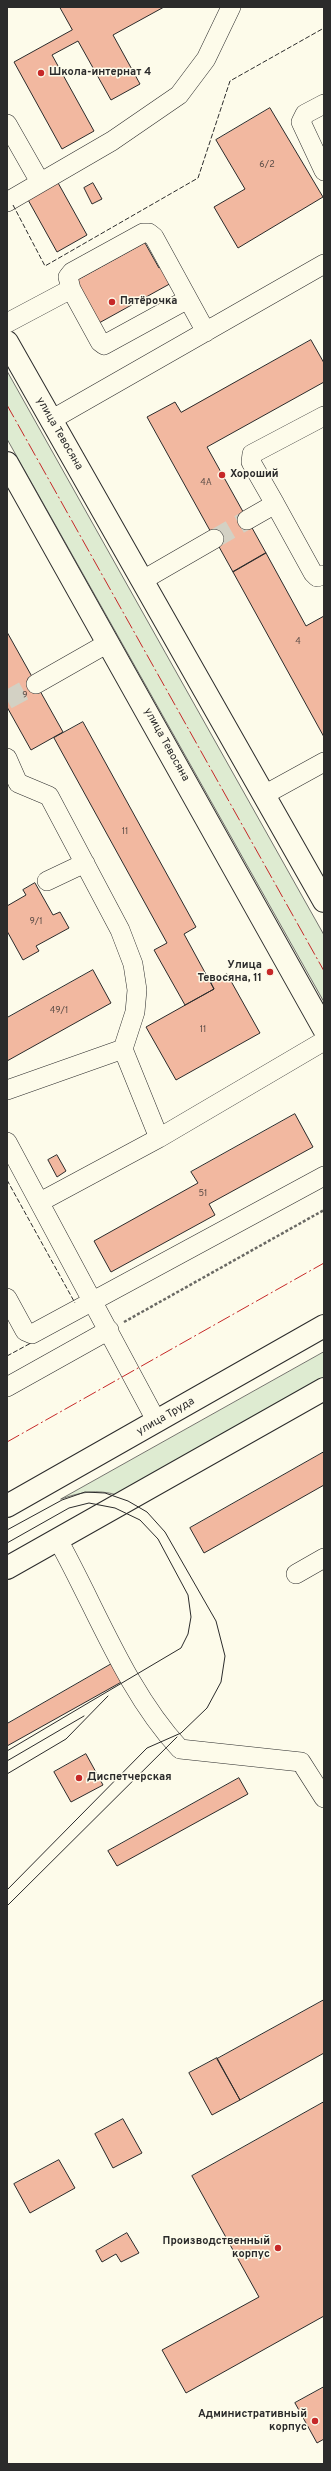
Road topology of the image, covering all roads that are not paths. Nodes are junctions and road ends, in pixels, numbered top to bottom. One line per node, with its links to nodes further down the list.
1 (231, 7): 5 (lane)
2 (324, 104): 4 (lane)
3 (7, 124): 5 (lane)
4 (324, 171)
5 (40, 182): 6 (lane)
6 (7, 202)
7 (324, 264): 11 (lane)
8 (71, 289): 9 (lane); 9 (lane); 10 (lane)
9 (188, 299): 11 (lane)
10 (7, 323)
11 (206, 332): 14 (lane)
12 (7, 342): 14 (main road, улица Тевосяна)
13 (324, 416): 16 (lane)
14 (50, 420): 20 (main road, улица Тевосяна)
15 (7, 463): 21 (main road, улица Тевосяна)
16 (275, 504): 17 (lane); 19 (lane)
17 (247, 520)
18 (214, 539): 20 (lane)
19 (324, 576)
20 (143, 580): 26 (main road, улица Тевосяна)
21 (108, 643): 22 (lane); 30 (main road, улица Тевосяна)
22 (36, 684)
23 (7, 758): 25 (lane)
24 (324, 762): 26 (lane)
25 (13, 787): 27 (lane)
26 (264, 795): 29 (main road, улица Тевосяна)
27 (85, 863): 28 (lane); 32 (lane)
28 (47, 881)
29 (324, 901)
30 (324, 1028)
31 (324, 1041): 34 (lane)
32 (123, 1049): 33 (lane); 34 (lane)
33 (7, 1090)
34 (159, 1138): 37 (lane)
35 (7, 1142): 37 (lane)
36 (324, 1176): 39 (lane)
37 (40, 1202): 39 (lane)
38 (7, 1298): 40 (lane)
39 (94, 1302): 40 (lane); 42 (lane)
40 (12, 1321)
41 (324, 1326): 45 (main road, улица Труда)
42 (109, 1330): 43 (lane); 45 (lane)
43 (7, 1387)
44 (324, 1389): 47 (main road)
45 (157, 1422): 46 (main road, улица Труда)
46 (7, 1506)
47 (58, 1540): 49 (main road); 51 (lane)
48 (324, 1558): 50 (lane)
49 (7, 1568)
50 (296, 1574)
51 (324, 1798)

